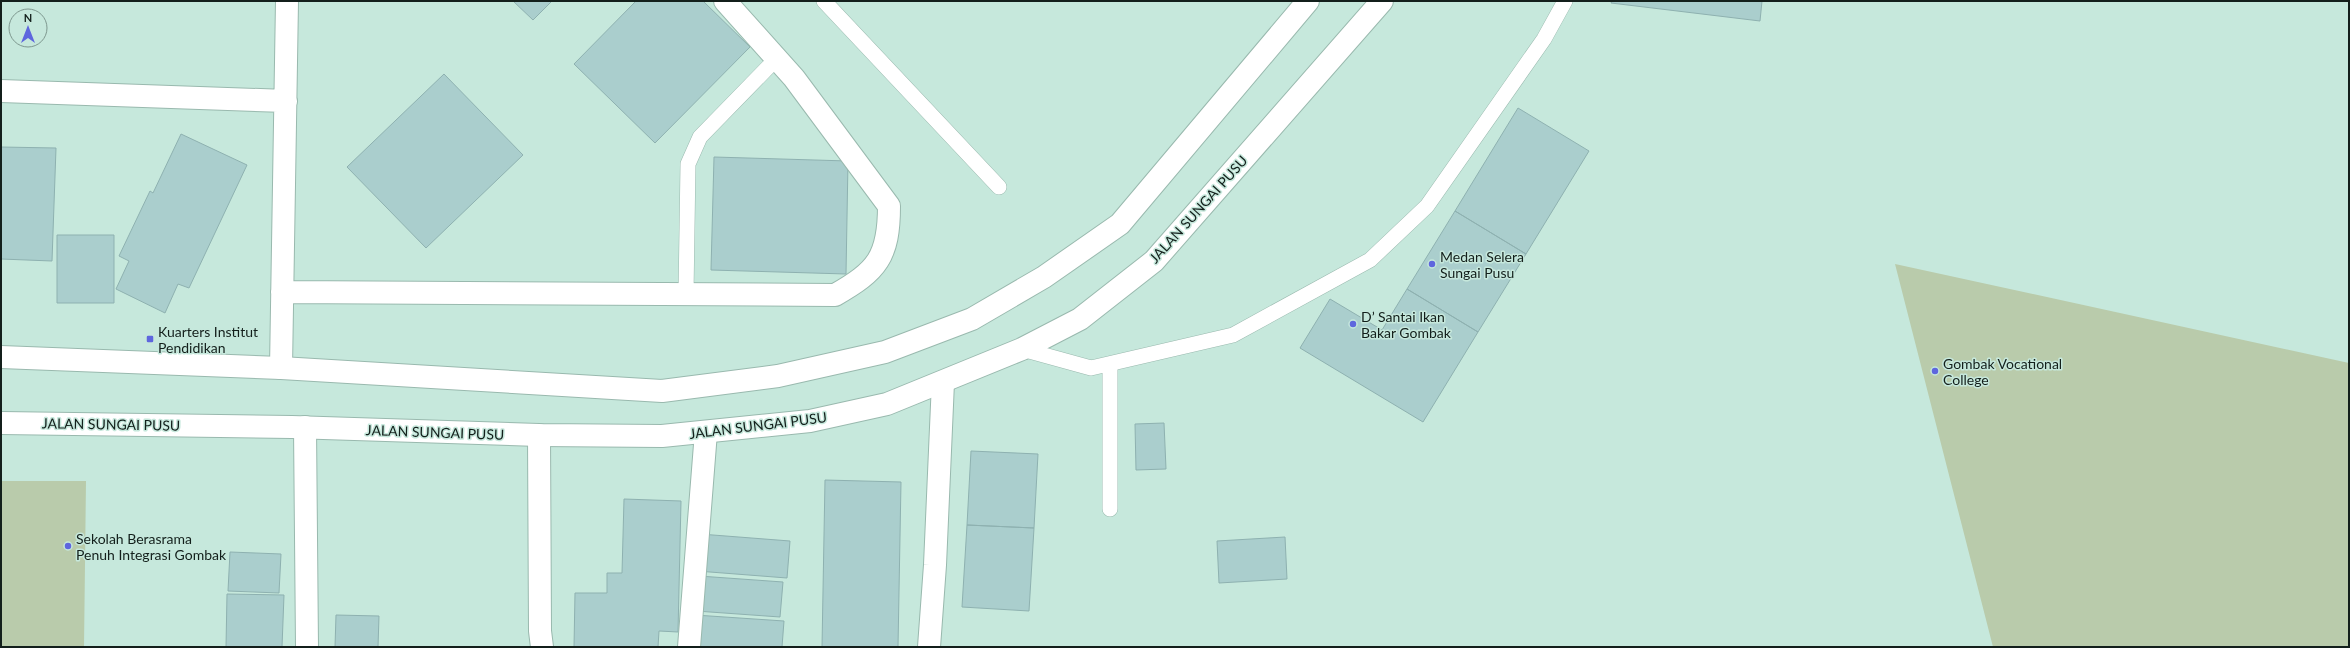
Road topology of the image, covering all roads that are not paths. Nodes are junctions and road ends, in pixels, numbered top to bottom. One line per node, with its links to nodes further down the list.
1 (287, 1): 9 (main road)
2 (725, 1): 7 (main road)
3 (824, 1): 10 (lane)
4 (1308, 1): 16 (main road)
5 (1382, 1): 13 (main road, JALAN SUNGAI PUSU)
6 (1565, 1): 15 (lane)
7 (777, 58): 12 (lane); 12 (main road)
8 (1, 91): 9 (main road)
9 (286, 101): 11 (main road)
10 (999, 187)
11 (282, 292): 12 (main road); 16 (main road)
12 (686, 294)
13 (1022, 349): 15 (lane); 17 (main road, JALAN SUNGAI PUSU)
14 (1, 357): 16 (main road)
15 (1110, 364): 22 (lane)
16 (281, 368)
17 (943, 382): 20 (main road, JALAN SUNGAI PUSU); 26 (main road)
18 (1, 423): 19 (main road, JALAN SUNGAI PUSU)
19 (305, 428): 21 (main road, JALAN SUNGAI PUSU); 23 (main road)
20 (706, 432): 21 (main road, JALAN SUNGAI PUSU); 25 (main road)
21 (539, 435): 24 (main road)
22 (1110, 509)
23 (306, 647)
24 (542, 647)
25 (689, 647)
26 (929, 647)

